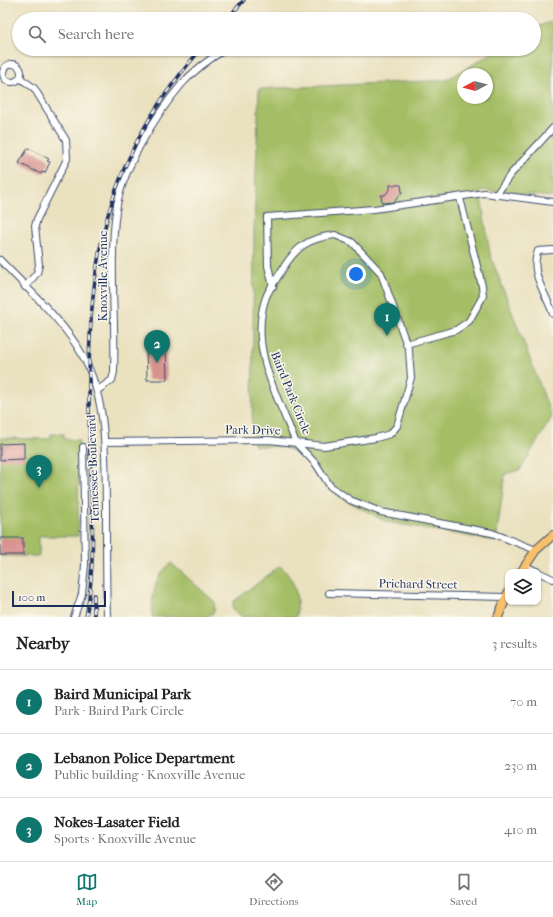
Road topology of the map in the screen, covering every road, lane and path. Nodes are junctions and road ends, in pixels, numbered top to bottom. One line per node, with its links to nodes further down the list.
1 (214, 56): 13 (street, Knoxville Avenue)
2 (20, 78): 10 (street)
3 (553, 128): 4 (street)
4 (496, 195): 5 (street); 6 (street)
5 (460, 198): 9 (street); 12 (street)
6 (553, 202)
7 (553, 250): 11 (street)
8 (0, 260): 10 (street, Tennessee Boulevard)
9 (273, 286): 12 (street, Baird Park Circle); 15 (street, Baird Park Circle)
10 (25, 287): 13 (street, Tennessee Boulevard)
11 (553, 314)
12 (406, 344): 15 (street, Baird Park Circle)
13 (98, 390): 14 (street, Tennessee Boulevard)
14 (105, 442): 15 (street, Park Drive); 26 (street, Tennessee Boulevard)
15 (296, 443): 18 (street, Park Drive)
16 (84, 447): 25 (street)
17 (553, 535): 18 (main road)
18 (536, 550): 19 (main road)
19 (523, 569)
20 (541, 573): 21 (street)
21 (553, 579)
22 (329, 593): 23 (street, Prichard Street)
23 (505, 595)
24 (505, 600): 27 (main road)
25 (74, 617)
26 (106, 617)
27 (498, 617)

